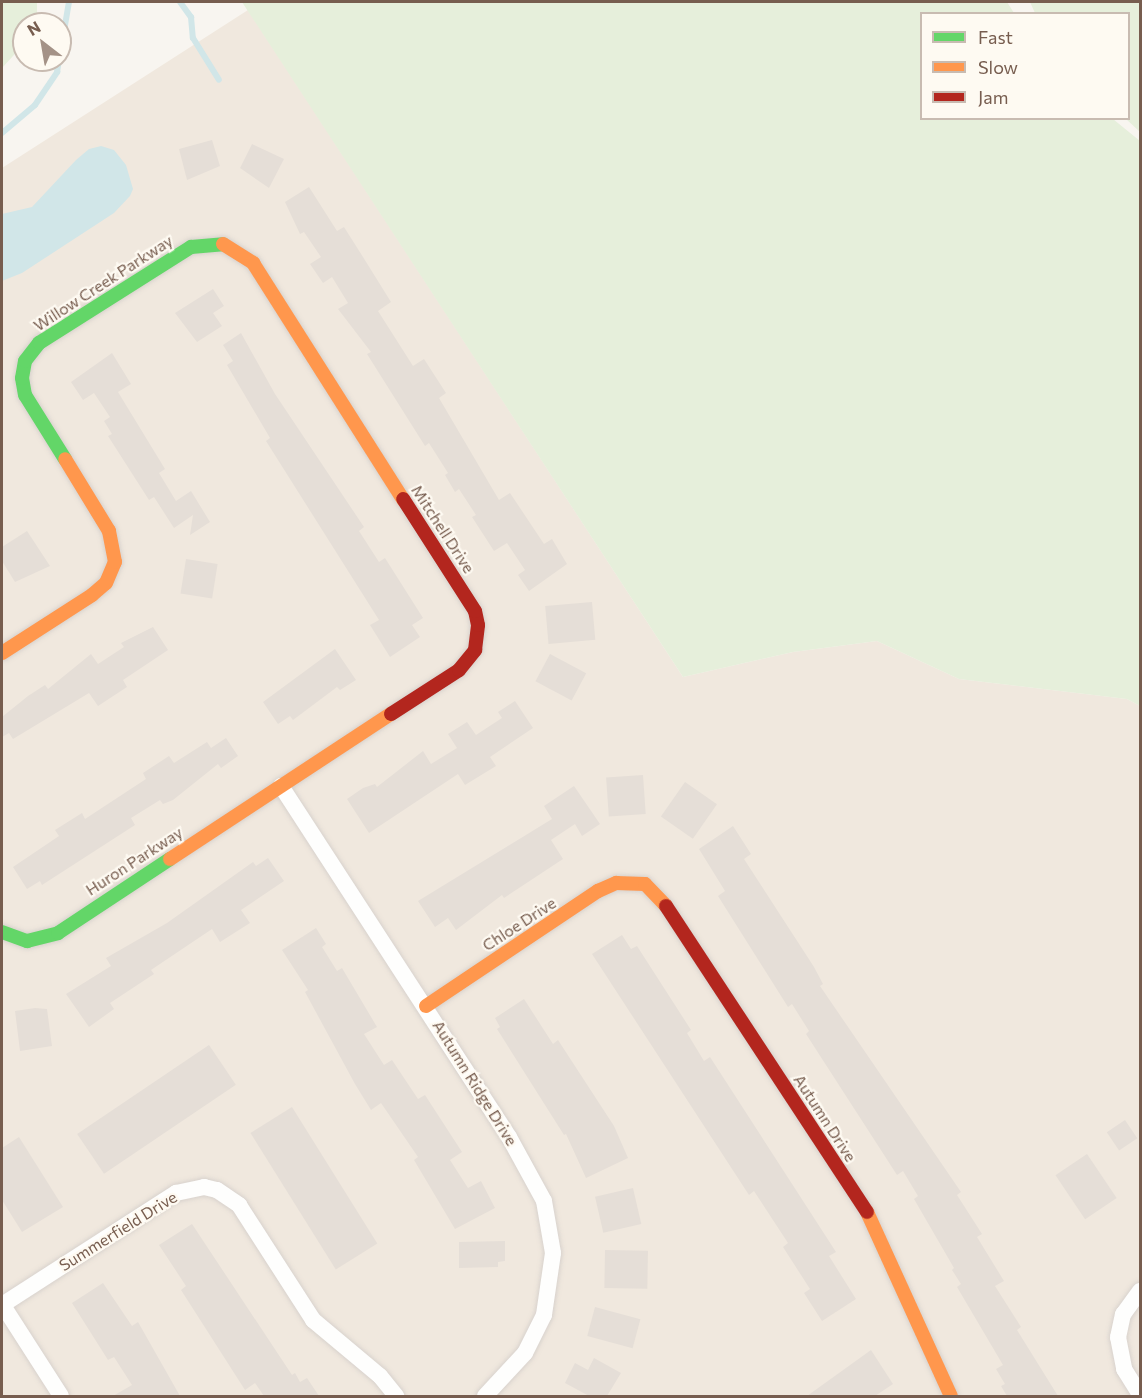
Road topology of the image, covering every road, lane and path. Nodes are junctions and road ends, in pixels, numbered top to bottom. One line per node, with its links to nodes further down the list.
1 (222, 243): 2 (street, Willow Creek Parkway); 3 (street, Mitchell Drive)
2 (2, 653)
3 (280, 786): 5 (street, Huron Parkway); 6 (street, Autumn Ridge Drive)
4 (635, 881): 6 (street, Chloe Drive); 14 (street, Autumn Drive)
5 (2, 932)
6 (426, 1006): 13 (street, Autumn Ridge Drive)
7 (1140, 1291): 10 (street)
8 (2, 1305): 9 (street); 12 (street, Summerfield Drive)
9 (7, 1326): 11 (street)
10 (1140, 1395)
11 (61, 1396)
12 (396, 1396)
13 (485, 1396)
14 (951, 1396)

